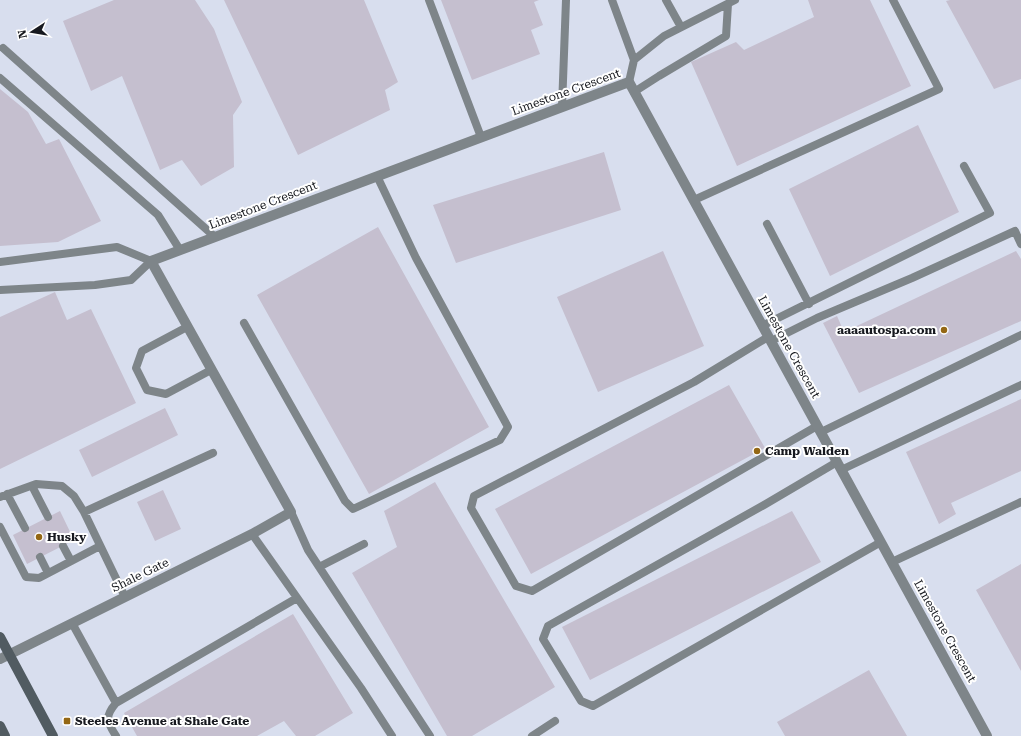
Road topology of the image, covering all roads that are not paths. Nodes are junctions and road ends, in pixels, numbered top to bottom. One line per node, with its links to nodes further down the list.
1 (429, 0): 14 (lane)
2 (566, 0): 13 (lane)
3 (612, 0): 9 (lane)
4 (666, 0): 7 (lane)
5 (893, 0): 17 (lane)
6 (732, 2): 7 (lane); 12 (lane)
7 (681, 27): 9 (lane)
8 (3, 48): 19 (lane)
9 (634, 60): 11 (lane)
10 (0, 78): 21 (lane)
11 (629, 82): 12 (street, Limestone Crescent); 13 (street, Limestone Crescent)
12 (634, 92): 17 (street, Limestone Crescent)
13 (562, 107): 14 (street, Limestone Crescent)
14 (481, 137): 16 (street, Limestone Crescent)
15 (964, 166): 25 (lane)
16 (377, 176): 19 (street, Limestone Crescent); 26 (lane)
17 (694, 200): 27 (street, Limestone Crescent)
18 (767, 224): 25 (lane)
19 (215, 237): 21 (street, Limestone Crescent)
20 (1021, 244): 30 (lane)
21 (180, 250): 22 (street, Limestone Crescent)
22 (150, 261): 23 (lane); 24 (lane); 28 (street)
23 (0, 262)
24 (0, 290)
25 (809, 304): 27 (lane)
26 (244, 323)
27 (762, 326): 30 (street, Limestone Crescent)
28 (187, 327): 31 (street); 31 (lane)
29 (1021, 335): 33 (lane)
30 (770, 339): 33 (street, Limestone Crescent); 33 (lane)
31 (211, 370): 40 (street)
32 (1021, 385): 35 (lane)
33 (819, 429): 35 (street, Limestone Crescent)
34 (213, 453): 39 (lane)
35 (839, 466): 45 (street, Limestone Crescent); 45 (lane)
36 (32, 486): 37 (lane); 39 (lane); 41 (lane)
37 (4, 496): 43 (lane)
38 (1021, 502): 51 (lane)
39 (84, 512): 48 (lane)
40 (291, 512): 44 (street, Shale Gate); 52 (lane)
41 (48, 517)
42 (0, 527): 53 (lane)
43 (25, 528)
44 (252, 534): 54 (street, Shale Gate); 55 (lane)
45 (881, 542): 51 (street, Limestone Crescent)
46 (364, 544): 52 (lane)
47 (63, 546): 50 (lane)
48 (100, 546): 50 (lane); 54 (lane)
49 (40, 558): 53 (lane)
50 (71, 561): 53 (lane)
51 (892, 562): 69 (street, Limestone Crescent)
52 (319, 567): 67 (lane)
53 (48, 573)
54 (125, 597): 56 (street, Shale Gate)
55 (297, 598): 60 (lane); 63 (lane)
56 (72, 623): 58 (street, Shale Gate); 60 (lane)
57 (0, 637): 58 (main road)
58 (10, 654): 59 (street, Shale Gate); 65 (main road)
59 (0, 659)
60 (116, 704): 66 (lane)
61 (555, 721): 68 (lane)
62 (0, 726): 64 (main road)
63 (390, 735)
64 (5, 736)
65 (53, 736)
66 (116, 736)
67 (430, 736)
68 (532, 736)
69 (987, 736)

